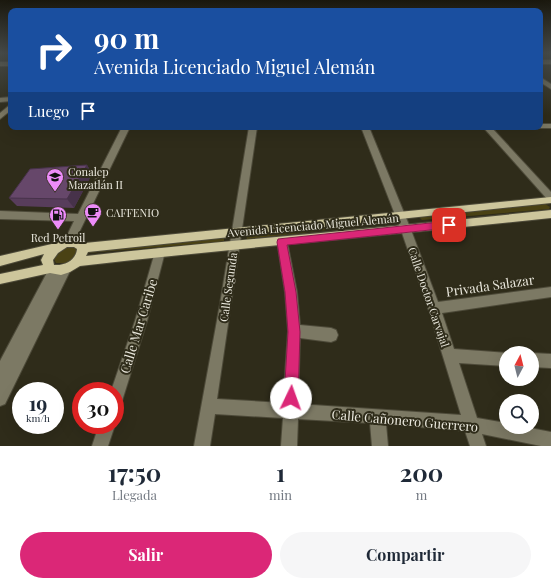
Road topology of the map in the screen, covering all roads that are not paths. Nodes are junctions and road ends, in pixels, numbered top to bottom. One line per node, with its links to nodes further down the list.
1 (125, 130): 9 (street)
2 (253, 130): 11 (street, Calle Segunda)
3 (367, 130): 8 (street, Calle Doctor Carvajal)
4 (490, 130): 5 (street)
5 (551, 199): 8 (main road, Avenida Licenciado Miguel Alemán)
6 (551, 214): 10 (main road, Avenida Licenciado Miguel Alemán)
7 (0, 215): 9 (street)
8 (400, 215): 10 (street, Calle Doctor Carvajal); 11 (main road, Avenida Licenciado Miguel Alemán)
9 (82, 218): 12 (street)
10 (406, 230): 13 (main road, Avenida Licenciado Miguel Alemán); 22 (street, Calle Doctor Carvajal)
11 (236, 239): 13 (main road, Avenida Licenciado Miguel Alemán); 15 (main road, Avenida Licenciado Miguel Alemán); 16 (main road, Avenida Licenciado Miguel Alemán); 32 (street, Calle Segunda)
12 (69, 242): 14 (main road); 15 (main road)
13 (282, 242): 23 (street)
14 (56, 247): 17 (main road); 19 (main road)
15 (82, 248): 18 (main road)
16 (160, 252): 18 (main road, Avenida Licenciado Miguel Alemán); 30 (street, Calle Mar Caribe)
17 (0, 261)
18 (77, 262): 19 (main road)
19 (56, 269): 20 (main road); 29 (street); 31 (street)
20 (0, 279)
21 (551, 292): 22 (street, Privada Salazar)
22 (434, 308): 25 (street, Calle Doctor Carvajal)
23 (294, 332): 24 (street); 33 (street)
24 (331, 335)
25 (450, 356): 26 (street); 35 (street, Calle Doctor Carvajal)
26 (499, 359)
27 (539, 360): 28 (street)
28 (551, 361)
29 (0, 375)
30 (121, 382)
31 (0, 399)
32 (209, 406): 33 (street, Calle Cañonero Guerrero); 39 (street, Calle Segunda)
33 (290, 410): 34 (street, Calle Cañonero Guerrero); 40 (street)
34 (377, 416): 35 (street, Calle Cañonero Guerrero); 41 (street)
35 (470, 424): 37 (street, Calle Cañonero Guerrero); 42 (street, Calle Doctor Carvajal)
36 (104, 434): 38 (street)
37 (551, 440)
38 (100, 446)
39 (202, 446)
40 (289, 446)
41 (380, 446)
42 (478, 446)

